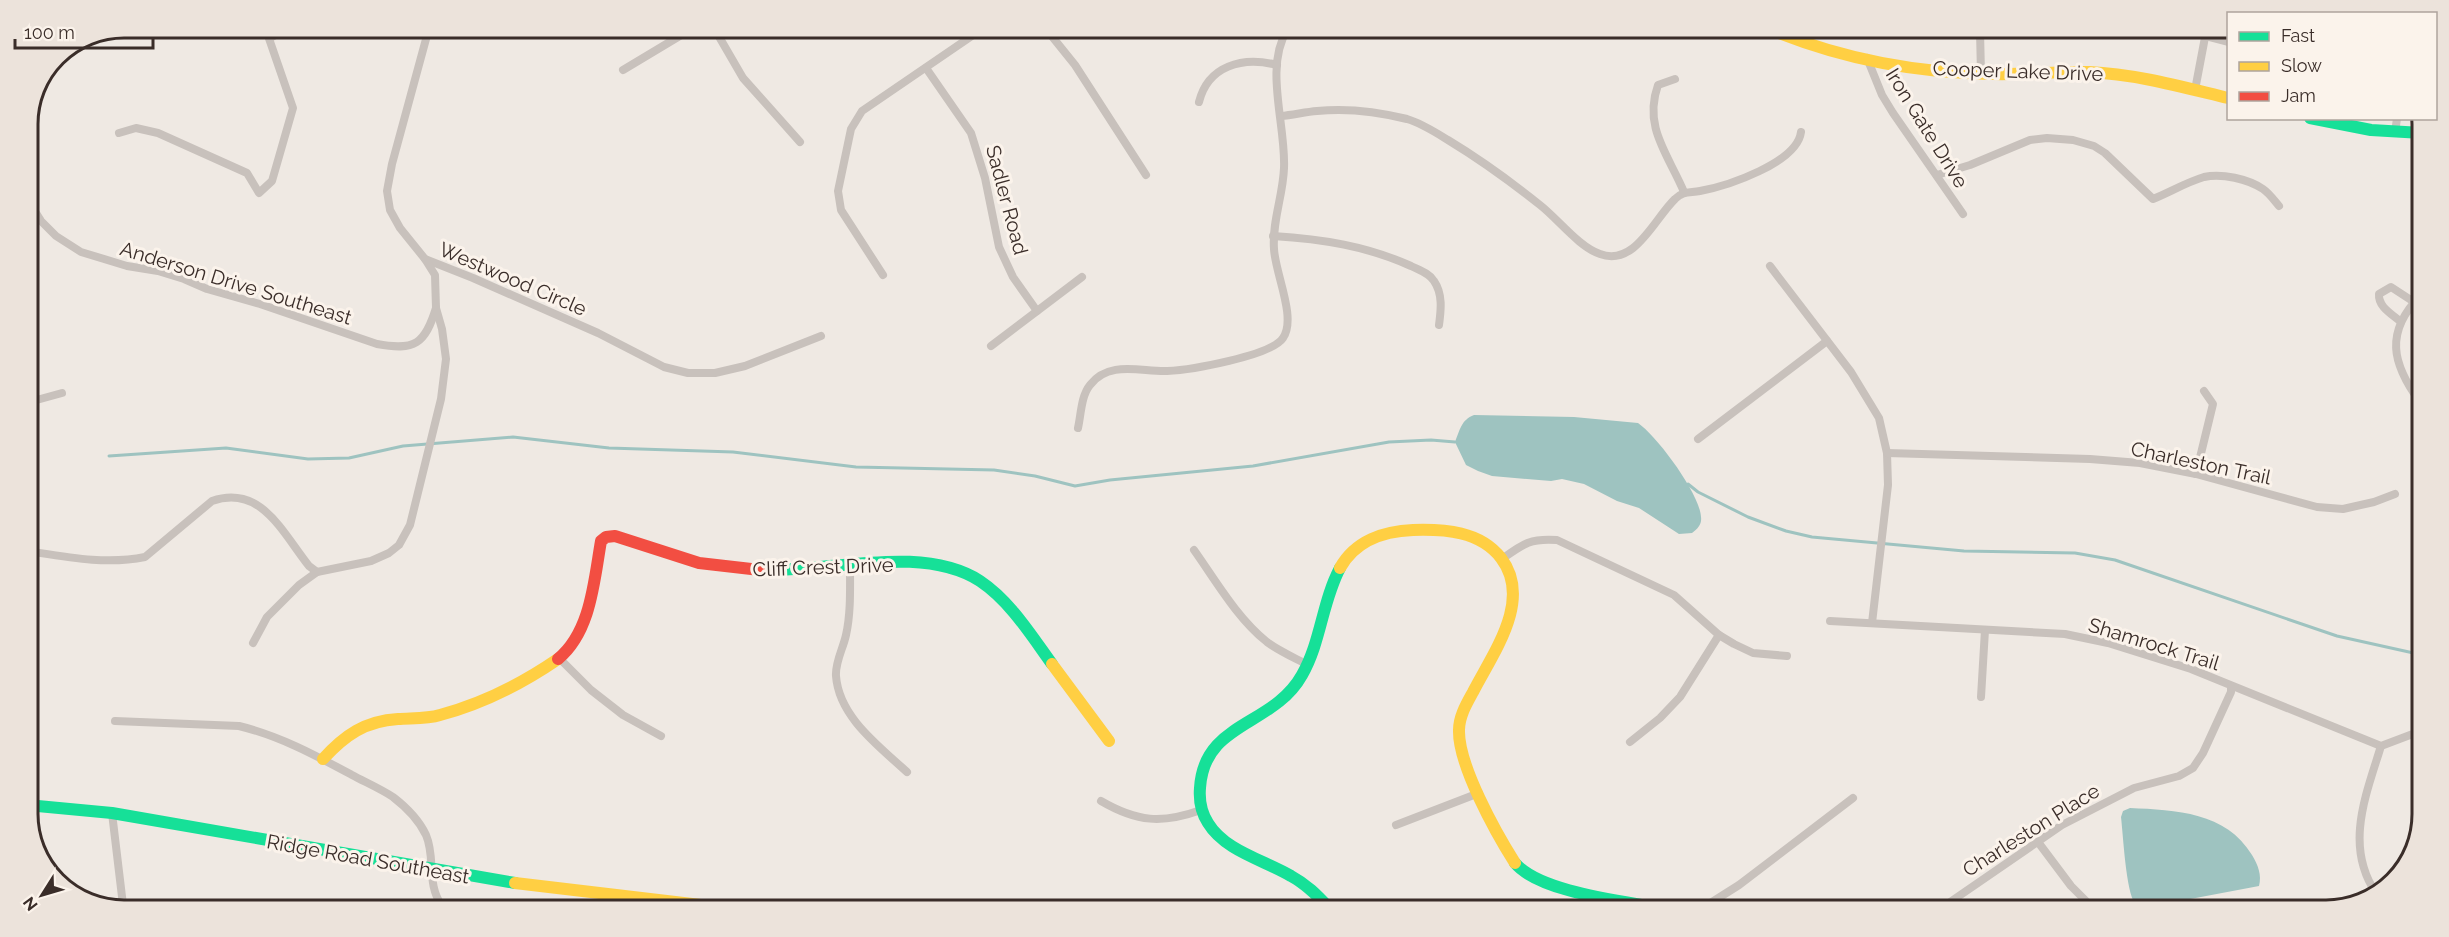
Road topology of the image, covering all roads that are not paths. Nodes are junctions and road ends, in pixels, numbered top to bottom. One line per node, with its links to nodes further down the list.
1 (270, 38): 24 (street)
2 (426, 38): 35 (street, Westwood Circle)
3 (676, 38): 14 (street)
4 (720, 38): 27 (street)
5 (969, 38): 13 (street)
6 (1053, 38): 28 (street)
7 (1282, 38): 12 (street)
8 (1790, 38): 11 (street, Cooper Lake Drive)
9 (1980, 38): 15 (street)
10 (2205, 38): 17 (street)
11 (1866, 58): 15 (street, Cooper Lake Drive); 29 (street, Iron Gate Drive)
12 (1277, 65): 19 (street); 20 (street)
13 (926, 68): 37 (street); 42 (street, Sadler Road)
14 (623, 70)
15 (1981, 74): 17 (street, Cooper Lake Drive)
16 (1675, 80): 30 (street)
17 (2195, 90): 18 (street, Cooper Lake Drive)
18 (2227, 98)
19 (1199, 102)
20 (1281, 116): 30 (street); 34 (street)
21 (2318, 120): 25 (street)
22 (2397, 120): 25 (street)
23 (1801, 132): 30 (street)
24 (119, 133)
25 (2395, 133): 26 (street)
26 (2411, 133)
27 (800, 142)
28 (1146, 175)
29 (1937, 175): 31 (street); 32 (street, Iron Gate Drive)
30 (1683, 192)
31 (2279, 206)
32 (1963, 214)
33 (38, 216): 41 (street, Anderson Drive Southeast)
34 (1273, 237): 44 (street); 52 (street)
35 (425, 260): 41 (street, Anderson Drive Southeast); 45 (street, Westwood Circle)
36 (1770, 266): 46 (street)
37 (883, 275)
38 (1082, 276): 42 (street)
39 (2411, 296): 43 (street)
40 (2411, 307): 43 (street)
41 (436, 308): 61 (street, Anderson Drive Southeast)
42 (1037, 311): 47 (street)
43 (2401, 322): 48 (street)
44 (1439, 326)
45 (820, 336)
46 (1827, 341): 53 (street); 54 (street)
47 (991, 346)
48 (2411, 390)
49 (2204, 391): 55 (street)
50 (62, 393): 51 (street)
51 (38, 400)
52 (1078, 428)
53 (1698, 440)
54 (1887, 453): 55 (street, Charleston Trail); 63 (street)
55 (2196, 474): 56 (street, Charleston Trail)
56 (2395, 494)
57 (1194, 550): 69 (street)
58 (38, 553): 61 (street)
59 (1502, 559): 65 (street); 69 (street); 80 (street)
60 (850, 566): 68 (street, Cliff Crest Drive); 75 (street, Cliff Crest Drive); 79 (street)
61 (317, 572): 66 (street)
62 (1830, 621): 63 (street, Shamrock Trail)
63 (1872, 623): 64 (street, Shamrock Trail)
64 (1985, 630): 70 (street, Shamrock Trail); 71 (street)
65 (1719, 635): 67 (street); 76 (street)
66 (253, 642)
67 (1787, 656)
68 (559, 658): 74 (street); 78 (street, Cliff Crest Drive)
69 (1308, 665): 84 (street)
70 (2231, 686): 77 (street, Shamrock Trail); 87 (street, Charleston Place)
71 (1982, 697)
72 (115, 721): 78 (street)
73 (2412, 734): 77 (street)
74 (661, 736)
75 (1109, 741)
76 (1630, 742)
77 (2381, 746): 89 (street)
78 (323, 759): 88 (street)
79 (907, 772)
80 (1479, 793): 86 (street); 94 (street)
81 (1853, 798): 95 (street)
82 (1101, 801): 84 (street)
83 (38, 806): 85 (street, Ridge Road Southeast)
84 (1201, 810): 93 (street)
85 (112, 813): 88 (street, Ridge Road Southeast); 90 (street)
86 (1396, 825)
87 (2038, 842): 96 (street, Charleston Place); 97 (street)
88 (431, 871): 91 (street); 92 (street, Ridge Road Southeast)
89 (2372, 886)
90 (122, 900)
91 (439, 900)
92 (658, 900)
93 (1324, 900)
94 (1618, 900)
95 (1715, 900)
96 (1953, 900)
97 (2085, 900)

